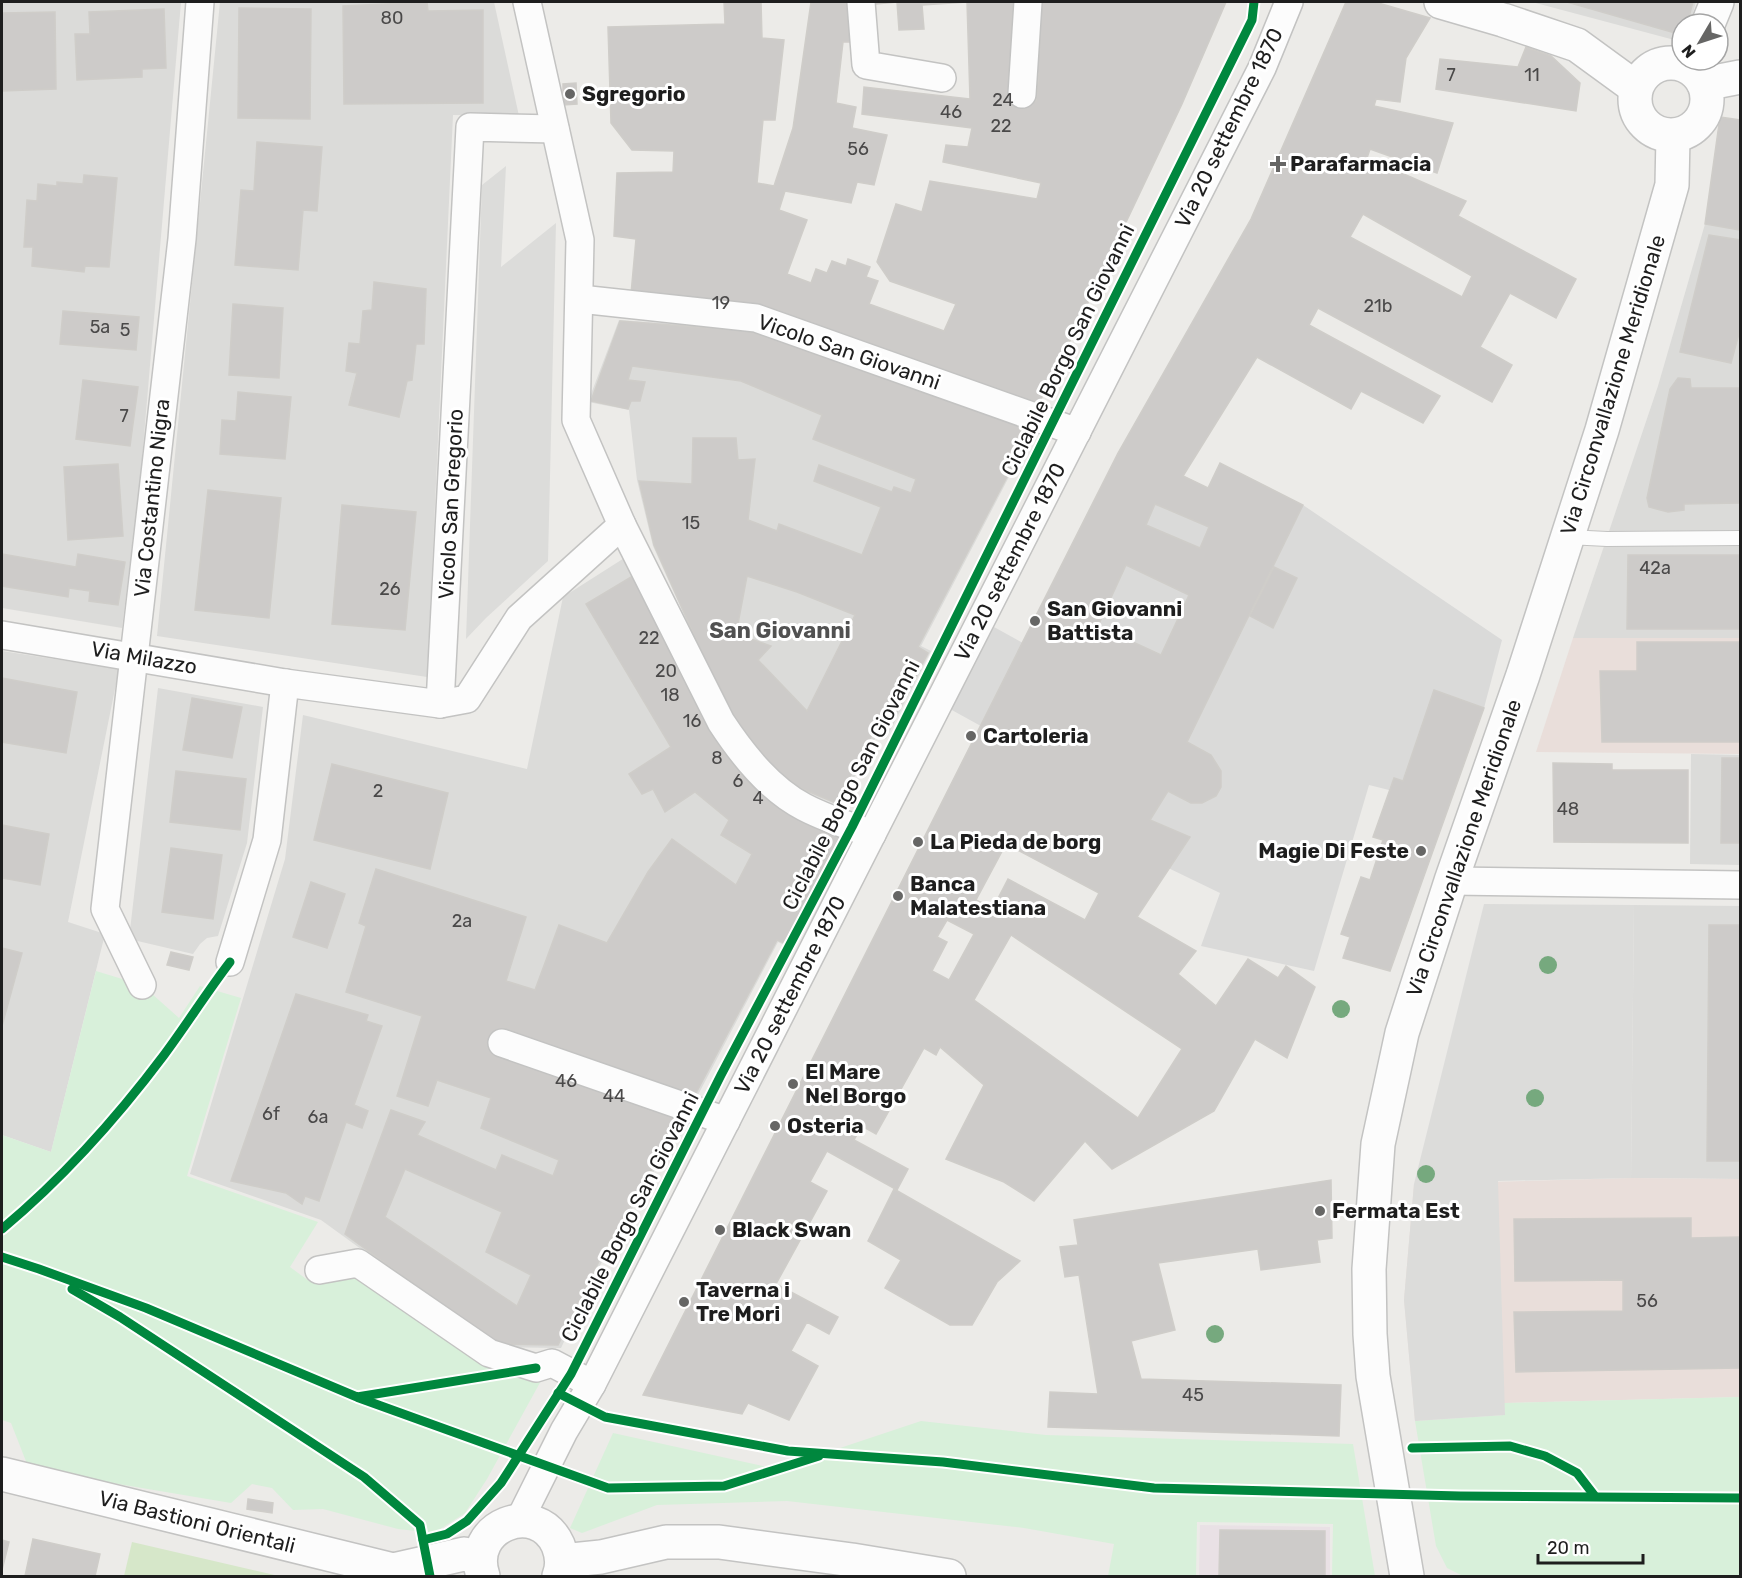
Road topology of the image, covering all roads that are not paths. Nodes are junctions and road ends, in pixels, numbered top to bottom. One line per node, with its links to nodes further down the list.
1 (200, 2): 21 (street, Via Costantino Nigra)
2 (527, 2): 13 (street)
3 (861, 2): 10 (street)
4 (1029, 2): 12 (street)
5 (1289, 2): 16 (street, Via 20 settembre 1870)
6 (1441, 2): 11 (street)
7 (1670, 63): 11 (street)
8 (1699, 72): 9 (street); 14 (street)
9 (1740, 77)
10 (942, 78)
11 (1636, 88): 14 (street)
12 (1022, 94)
13 (555, 129): 15 (street); 23 (street, Vicolo San Gregorio)
14 (1673, 136): 18 (street, Via Circonvallazione Meridionale)
15 (580, 299): 16 (street, Vicolo San Giovanni); 17 (street)
16 (1077, 432): 24 (street, Via 20 settembre 1870)
17 (622, 525): 23 (street); 24 (street)
18 (1568, 537): 19 (lane); 25 (street, Via Circonvallazione Meridionale)
19 (1740, 538)
20 (2, 634): 21 (street, Via Milazzo)
21 (135, 656): 22 (street, Via Milazzo); 28 (street, Via Costantino Nigra)
22 (285, 683): 23 (street, Via Milazzo); 27 (street)
23 (440, 705)
24 (872, 834): 30 (street, Via 20 settembre 1870)
25 (1451, 882): 26 (street); 39 (street, Via Circonvallazione Meridionale)
26 (1740, 885)
27 (230, 962)
28 (142, 985)
29 (502, 1043): 30 (street, Via 20 settembre 1870)
30 (726, 1120): 32 (street, Via 20 settembre 1870)
31 (319, 1270): 32 (street)
32 (592, 1384): 34 (street, Via 20 settembre 1870)
33 (2, 1474): 37 (street, Via Bastioni Orientali)
34 (519, 1521): 35 (street); 36 (street)
35 (482, 1567): 37 (street)
36 (560, 1569): 38 (street)
37 (400, 1574)
38 (949, 1576)
39 (1407, 1576)

